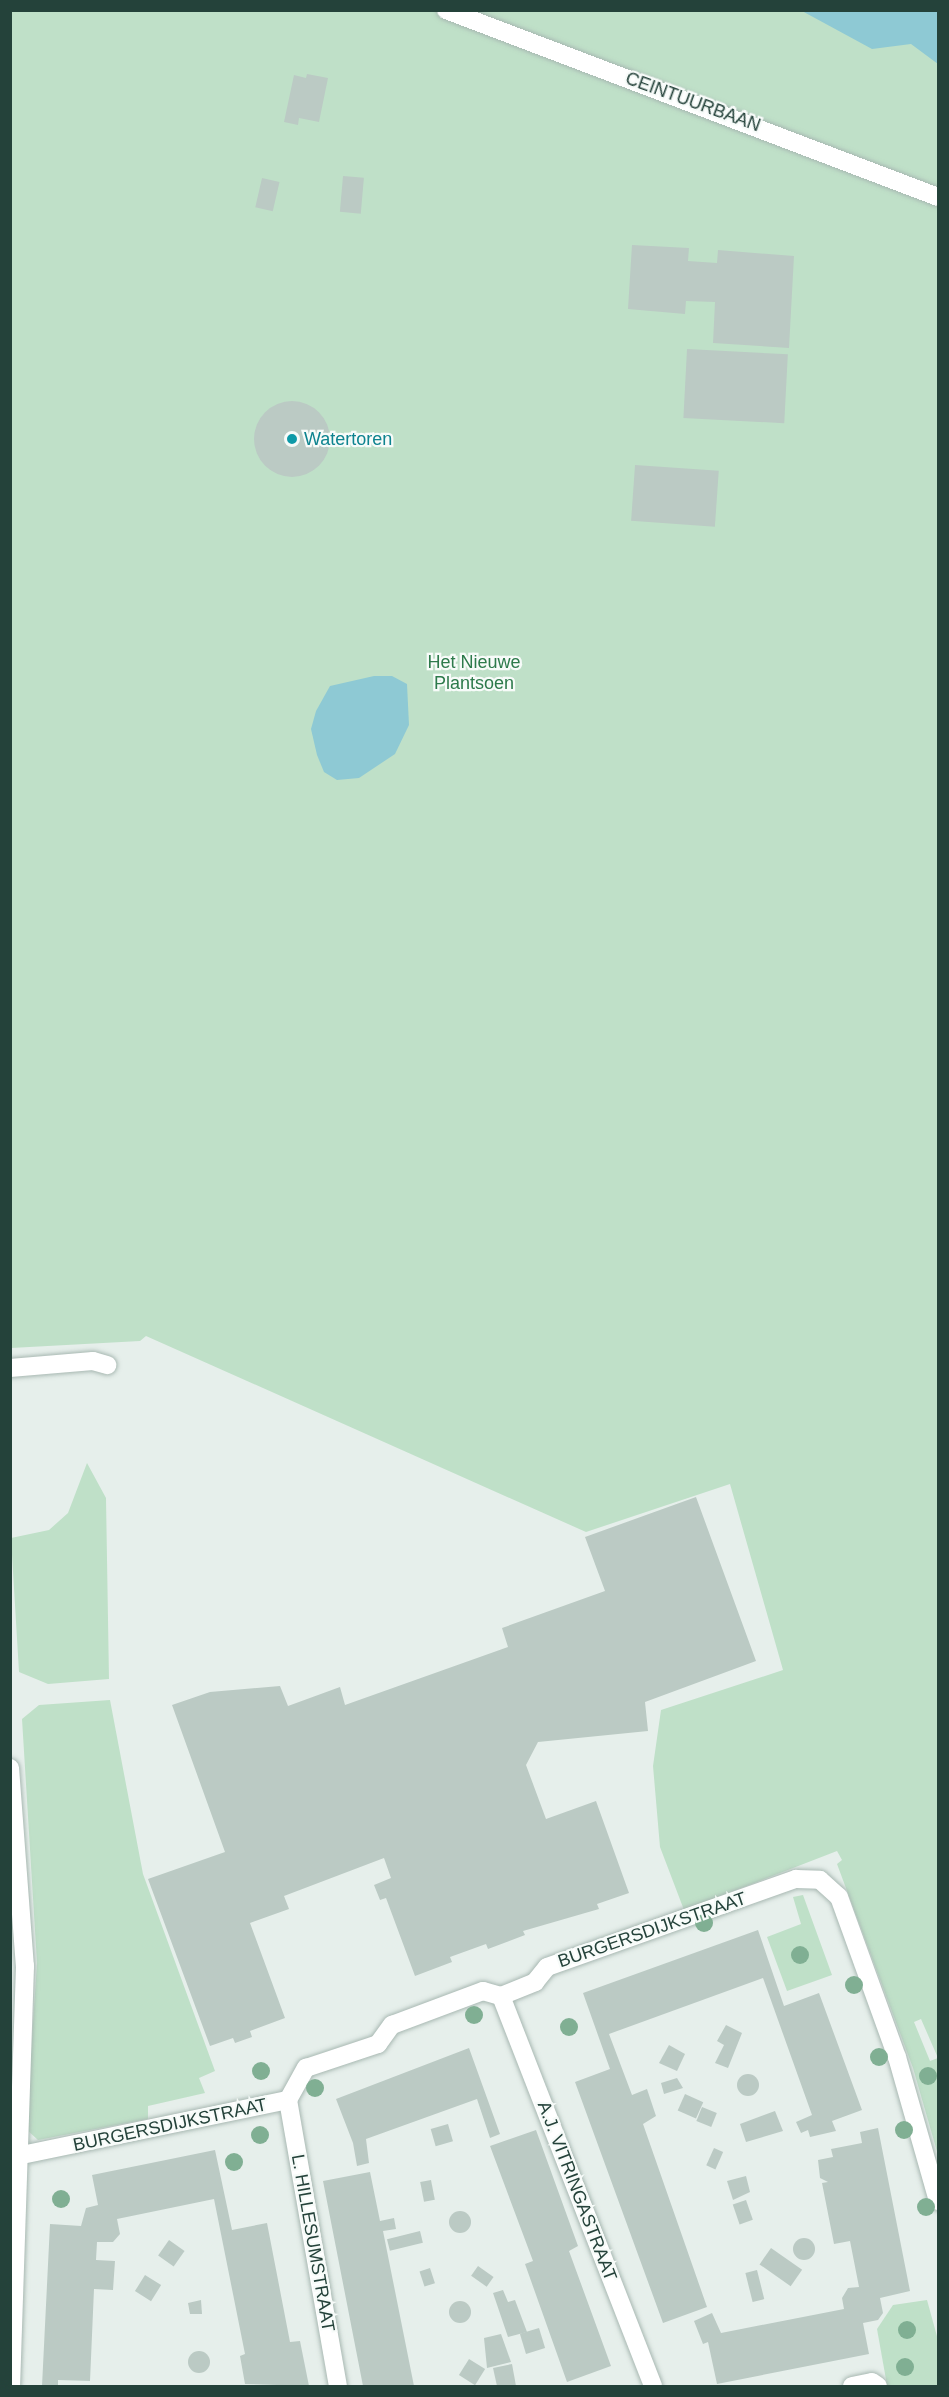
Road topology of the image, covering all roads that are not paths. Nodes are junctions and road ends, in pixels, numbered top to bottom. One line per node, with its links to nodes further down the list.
1 (446, 10): 2 (street, CEINTUURBAAN)
2 (939, 197)
3 (107, 1365): 4 (street)
4 (10, 1368)
5 (10, 1768): 8 (street)
6 (501, 1996): 7 (street, BURGERSDIJKSTRAAT); 9 (street, BURGERSDIJKSTRAAT); 12 (street, A.J. VITRINGASTRAAT)
7 (288, 2100): 8 (street, BURGERSDIJKSTRAAT); 11 (street, L. HILLESUMSTRAAT)
8 (17, 2156): 10 (street)
9 (939, 2201)
10 (11, 2386)
11 (339, 2386)
12 (653, 2386)
13 (852, 2386): 14 (street)
14 (878, 2386)

